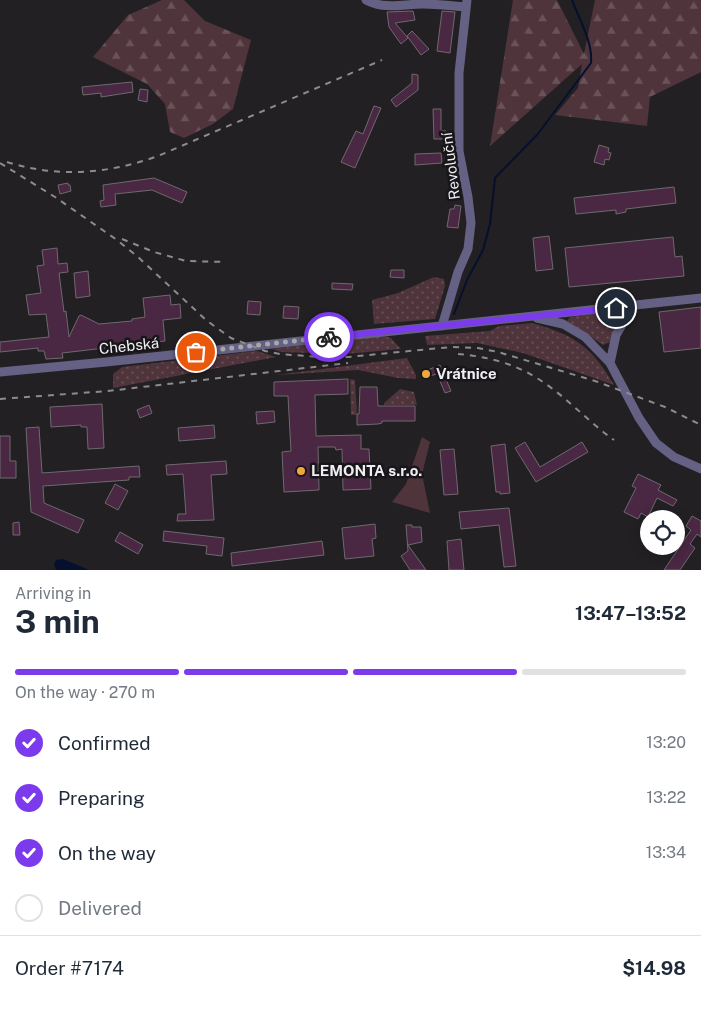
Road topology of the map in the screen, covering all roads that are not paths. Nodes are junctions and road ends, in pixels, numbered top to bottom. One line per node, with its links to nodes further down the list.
1 (366, 0): 2 (street)
2 (467, 4): 6 (street, Revoluční)
3 (701, 298): 4 (street, Chebská)
4 (633, 306): 5 (street, Chebská); 7 (street)
5 (530, 316): 6 (street, Chebská); 7 (street)
6 (442, 326): 8 (street, Chebská)
7 (610, 363): 9 (street)
8 (0, 372)
9 (701, 469)

